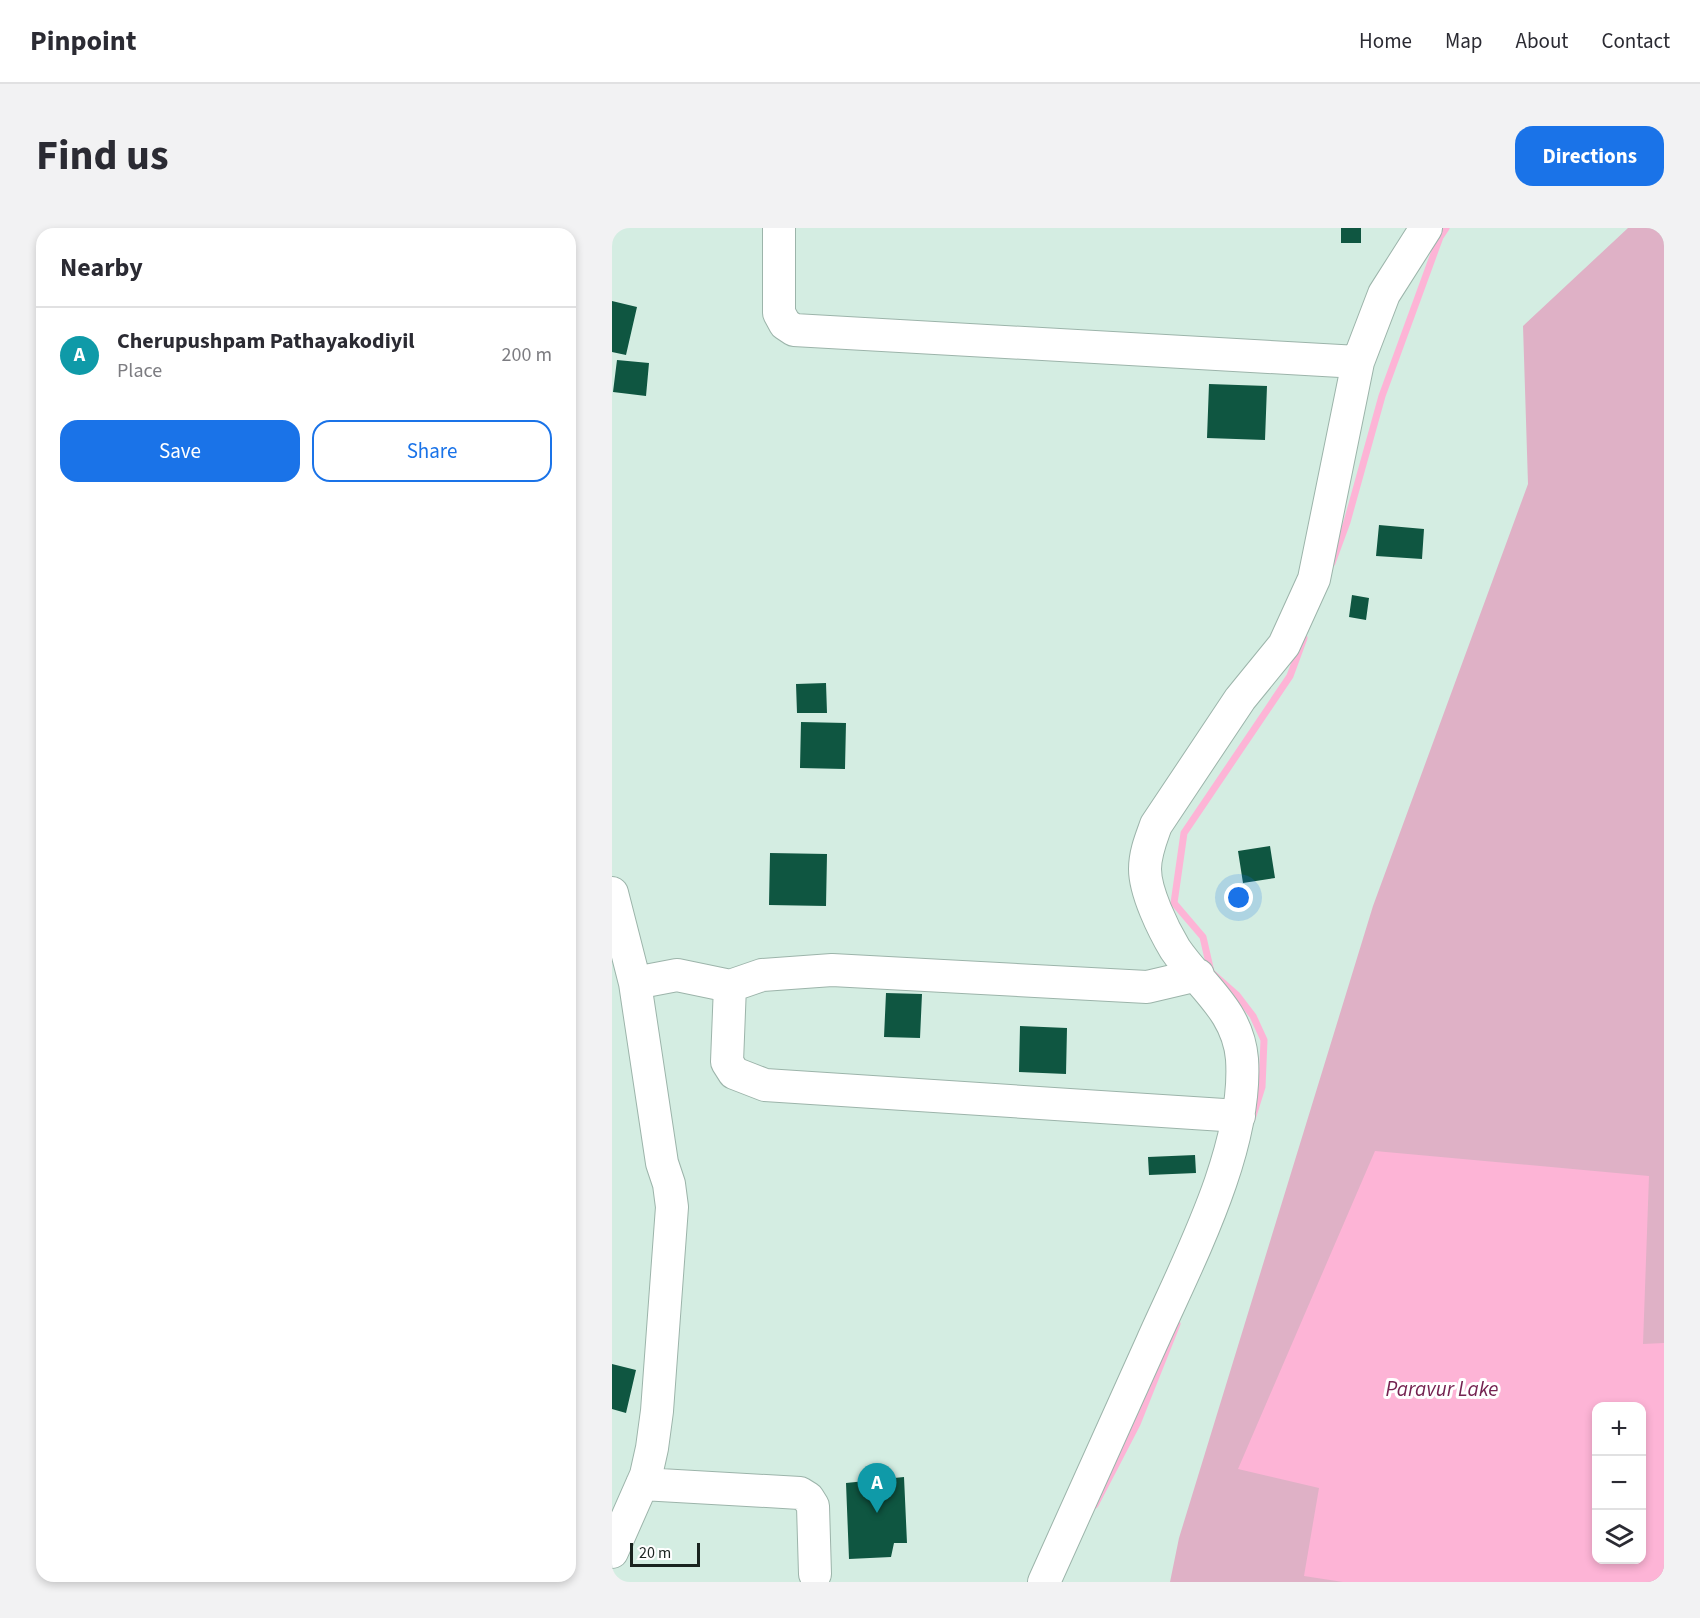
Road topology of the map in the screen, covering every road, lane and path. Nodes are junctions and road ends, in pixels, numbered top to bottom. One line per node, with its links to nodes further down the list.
1 (779, 228): 3 (street)
2 (1426, 228): 3 (street)
3 (1358, 362): 5 (street)
4 (612, 893): 6 (street)
5 (1198, 975): 7 (street); 8 (street)
6 (636, 983): 7 (street); 9 (street)
7 (730, 986): 8 (street)
8 (1239, 1116): 12 (street)
9 (642, 1484): 10 (street); 11 (street)
10 (612, 1552)
11 (815, 1574)
12 (1044, 1582)

